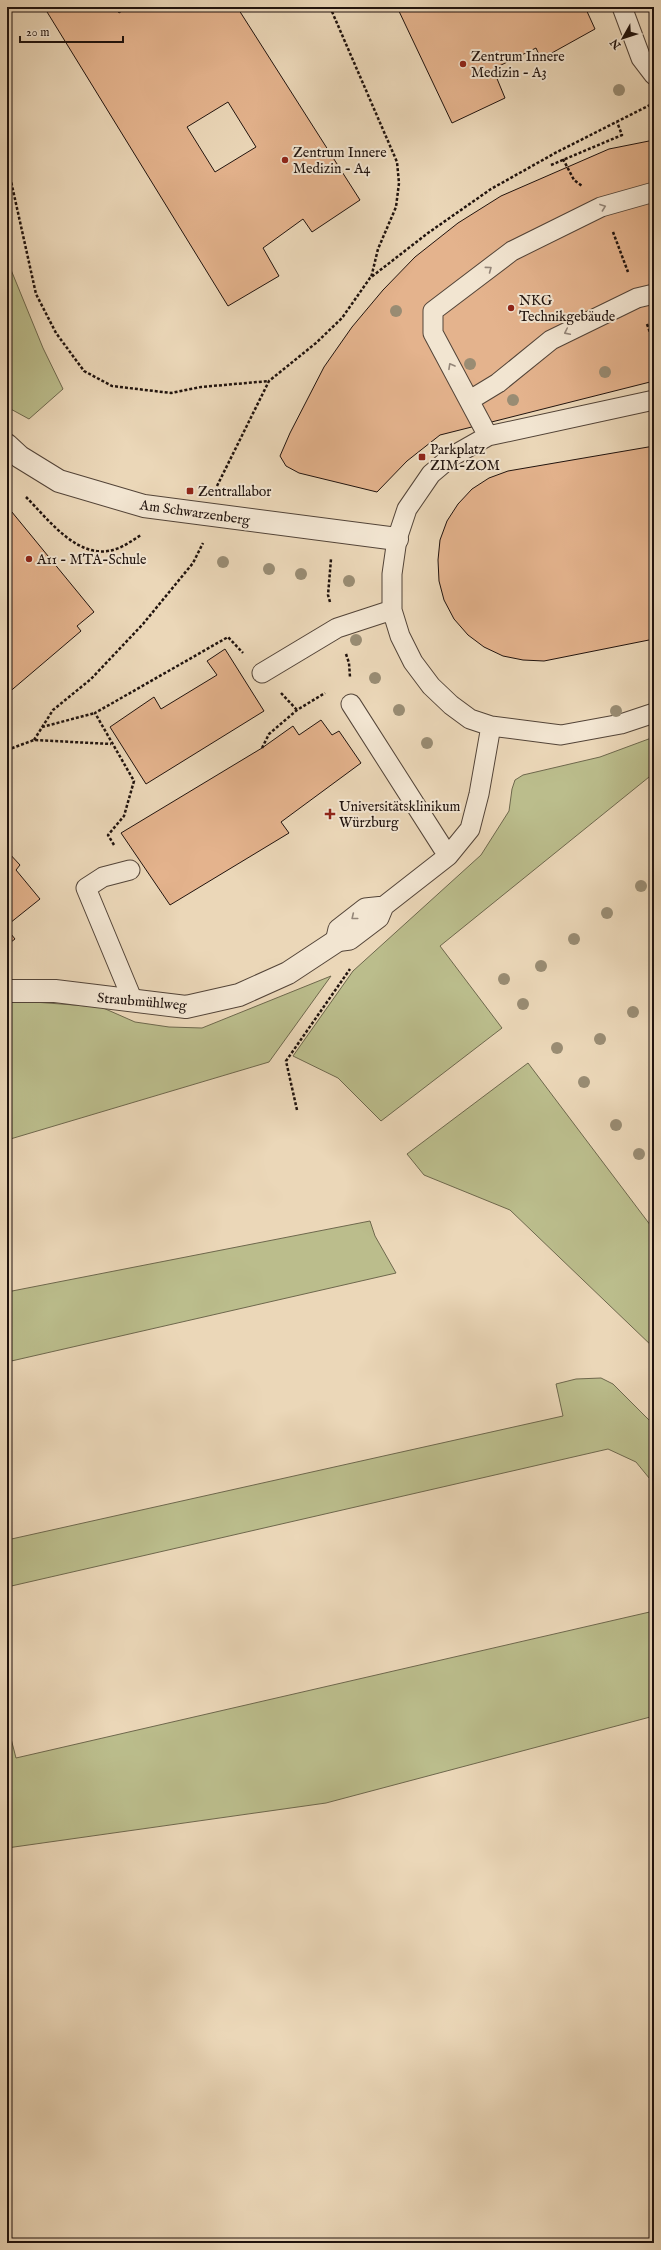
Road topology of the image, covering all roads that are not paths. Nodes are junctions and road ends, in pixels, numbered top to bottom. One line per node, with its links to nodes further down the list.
1 (622, 7): 2 (lane)
2 (654, 75)
3 (654, 192): 5 (lane, one-way to 3)
4 (646, 296): 5 (lane, one-way to 5)
5 (470, 400): 7 (lane)
6 (654, 400): 7 (lane)
7 (488, 436): 9 (lane)
8 (7, 444): 9 (street, Am Schwarzenberg)
9 (397, 538): 10 (lane)
10 (392, 610): 11 (lane); 14 (lane)
11 (262, 673)
12 (351, 704): 15 (lane)
13 (654, 713): 14 (lane)
14 (491, 726): 15 (lane, Straubmühlweg)
15 (448, 856): 17 (lane, Straubmühlweg)
16 (130, 870): 19 (lane)
17 (335, 942): 19 (street, Straubmühlweg)
18 (7, 990): 19 (street, Straubmühlweg)
19 (133, 1001)

